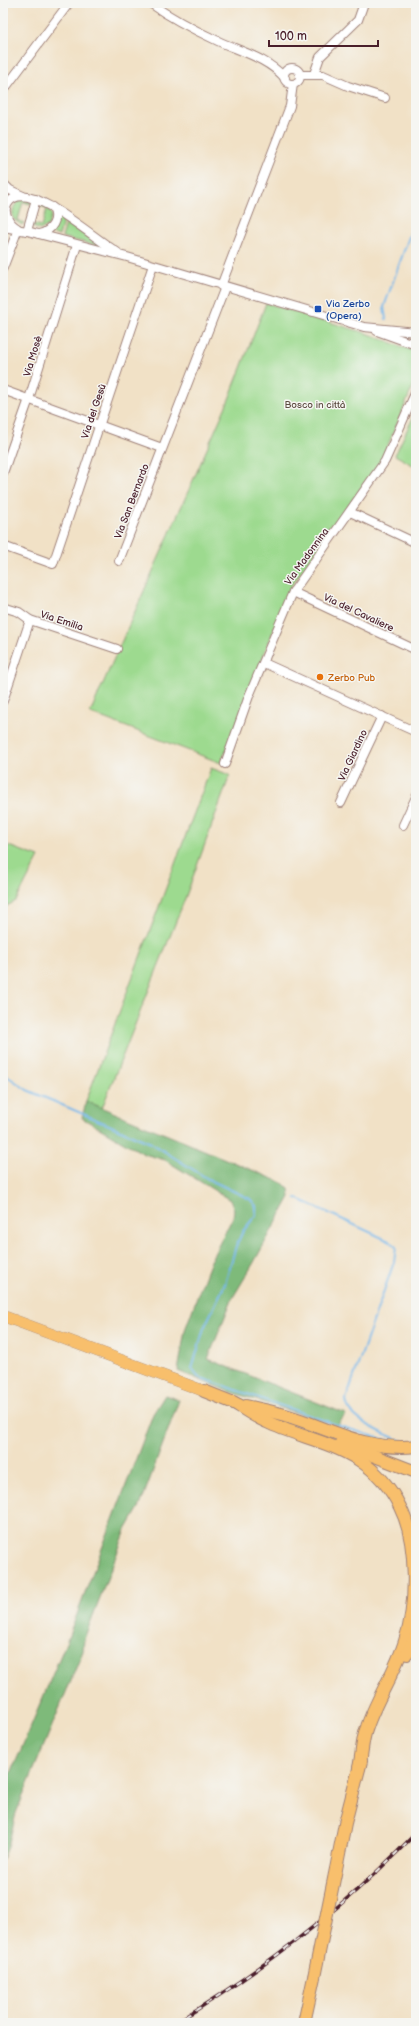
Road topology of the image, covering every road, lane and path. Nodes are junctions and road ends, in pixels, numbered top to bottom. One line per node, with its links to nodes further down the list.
1 (69, 3): 8 (street)
2 (150, 3): 6 (street)
3 (364, 3): 4 (street)
4 (314, 74): 5 (street); 9 (street)
5 (300, 75): 6 (street); 7 (street)
6 (285, 78): 7 (street)
7 (293, 84): 24 (street, Via San Bernardo)
8 (3, 91)
9 (385, 98)
10 (3, 183): 12 (street)
11 (3, 195): 15 (street)
12 (24, 196): 13 (street); 15 (street)
13 (36, 199): 14 (street); 18 (street)
14 (51, 206): 19 (street); 21 (street)
15 (4, 213): 17 (street)
16 (3, 227): 17 (street)
17 (18, 229): 18 (street); 23 (street)
18 (27, 231): 19 (street)
19 (39, 234): 20 (street)
20 (77, 245): 21 (street); 30 (street, Via Mosè)
21 (127, 257): 22 (street)
22 (153, 265): 24 (street); 31 (street, Via del Gesù)
23 (3, 268)
24 (223, 286): 25 (street); 32 (street, Via San Bernardo)
25 (364, 327): 26 (street); 27 (street)
26 (416, 332)
27 (416, 345)
28 (3, 390): 30 (street)
29 (416, 391): 34 (street, Via Madonnina)
30 (29, 399): 31 (street); 33 (street, Via Mosè)
31 (99, 425): 32 (street); 36 (street, Via del Gesù)
32 (162, 448): 37 (street, Via San Bernardo)
33 (3, 473)
34 (350, 512): 35 (street); 38 (street, Via Madonnina)
35 (416, 543)
36 (3, 546)
37 (119, 561)
38 (292, 592): 42 (street, Via del Cavaliere); 43 (street, Via Madonnina)
39 (3, 607): 40 (street, Via Emilia)
40 (30, 620): 41 (street, Via Emilia); 44 (street)
41 (117, 649)
42 (416, 650)
43 (264, 663): 45 (street); 47 (street, Via Madonnina)
44 (3, 701)
45 (382, 716): 46 (street); 49 (street, Via Giardino)
46 (416, 732)
47 (225, 764)
48 (416, 797): 50 (street)
49 (341, 803)
50 (403, 825)
51 (3, 1316): 52 (main road)
52 (204, 1391): 53 (highway)
53 (233, 1402): 54 (highway); 55 (highway); 57 (highway)
54 (416, 1446)
55 (416, 1472)
56 (416, 1636): 57 (highway)
57 (359, 1768): 58 (highway, bridge)
58 (304, 2023)

